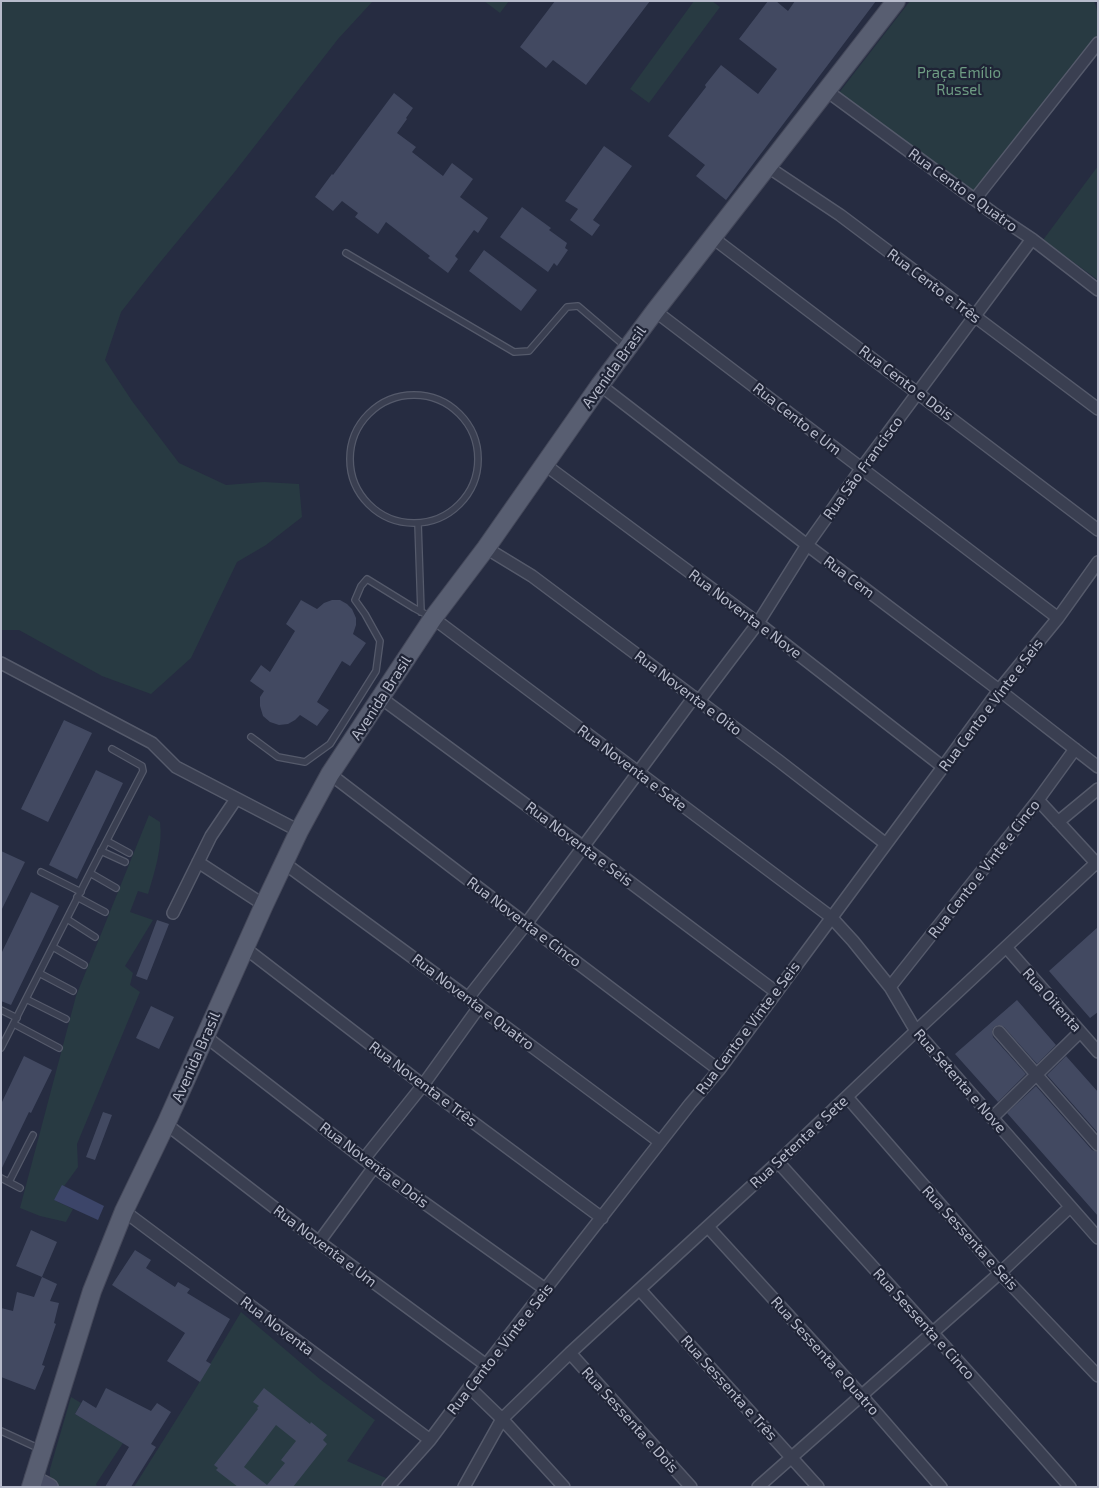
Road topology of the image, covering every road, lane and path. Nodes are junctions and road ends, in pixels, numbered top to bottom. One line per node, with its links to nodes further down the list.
1 (896, 1): 3 (main road, Avenida Brasil)
2 (1098, 43): 5 (street)
3 (826, 91): 4 (main road, Avenida Brasil); 5 (street, Rua Cento e Quatro)
4 (768, 167): 6 (main road, Avenida Brasil); 11 (street, Rua Cento e Três)
5 (975, 199): 7 (street, Rua Cento e Quatro)
6 (713, 238): 10 (main road, Avenida Brasil); 14 (street, Rua Cento e Dois)
7 (1032, 239): 9 (street, Rua Cento e Quatro); 11 (street, Rua São Francisco)
8 (346, 253): 12 (lane)
9 (1098, 290)
10 (655, 311): 12 (main road, Avenida Brasil); 17 (street, Rua Cento e Um)
11 (974, 316): 14 (street, Rua São Francisco); 15 (street, Rua Cento e Três)
12 (628, 348): 13 (main road, Avenida Brasil)
13 (600, 385): 16 (main road, Avenida Brasil); 20 (street, Rua Cem)
14 (918, 393): 17 (street, Rua São Francisco); 19 (street, Rua Cento e Dois)
15 (1098, 409)
16 (544, 464): 21 (main road, Avenida Brasil); 25 (street, Rua Noventa e Nove)
17 (862, 469): 20 (street, Rua São Francisco); 24 (street, Rua Cento e Um)
18 (418, 523): 18 (lane); 23 (lane)
19 (1098, 530)
20 (807, 545): 25 (street, Rua São Francisco); 27 (street, Rua Cem)
21 (486, 548): 23 (main road, Avenida Brasil); 29 (street, Rua Noventa e Oito)
22 (1098, 562): 24 (street, Rua Cento e Vinte e Seis)
23 (427, 615): 28 (main road, Avenida Brasil); 30 (lane); 35 (street, Rua Noventa e Sete)
24 (1058, 618): 27 (street, Rua Cento e Vinte e Seis)
25 (758, 623): 29 (street, Rua São Francisco); 33 (street, Rua Noventa e Nove)
26 (1, 663): 38 (street)
27 (999, 690): 32 (street, Rua Cem); 33 (street, Rua Cento e Vinte e Seis)
28 (381, 698): 36 (main road, Avenida Brasil); 44 (street, Rua Noventa e Seis)
29 (697, 699): 35 (street, Rua São Francisco); 43 (street, Rua Noventa e Oito)
30 (251, 737)
31 (112, 749): 42 (lane)
32 (1075, 749): 34 (street, Rua Cem); 39 (street, Rua Cento e Vinte e Cinco)
33 (943, 767): 43 (street, Rua Cento e Vinte e Seis)
34 (1098, 767)
35 (638, 772): 44 (street, Rua São Francisco); 58 (street, Rua Noventa e Sete)
36 (330, 774): 41 (main road, Avenida Brasil); 60 (street, Rua Noventa e Cinco)
37 (1098, 789): 40 (street, Rua Cento e Vinte e Cinco)
38 (236, 798): 41 (street); 48 (street)
39 (1038, 800): 40 (street); 67 (street, Rua Cento e Vinte e Cinco)
40 (1058, 822): 50 (street)
41 (299, 832): 49 (main road, Avenida Brasil)
42 (107, 840): 45 (lane); 46 (lane)
43 (886, 844): 58 (street, Rua Cento e Vinte e Seis)
44 (582, 846): 60 (street, Rua São Francisco); 69 (street, Rua Noventa e Seis)
45 (101, 851): 47 (lane); 52 (lane)
46 (129, 852)
47 (125, 862)
48 (198, 862): 55 (street); 57 (street)
49 (284, 863): 55 (main road, Avenida Brasil); 71 (street, Rua Noventa e Quatro)
50 (1097, 864): 64 (street, Rua Setenta e Sete)
51 (40, 872): 54 (lane)
52 (90, 873): 53 (lane); 54 (lane)
53 (116, 888)
54 (79, 894): 56 (lane); 59 (lane)
55 (264, 905): 63 (main road, Avenida Brasil)
56 (105, 912)
57 (173, 913)
58 (831, 917): 67 (street, Rua Setenta e Nove); 69 (street, Rua Cento e Vinte e Seis)
59 (67, 919): 61 (lane); 62 (lane)
60 (526, 924): 71 (street, Rua São Francisco); 84 (street, Rua Noventa e Cinco)
61 (95, 936)
62 (53, 947): 65 (lane); 66 (lane)
63 (245, 948): 80 (main road, Avenida Brasil); 86 (street, Rua Noventa e Três)
64 (1006, 948): 77 (street, Rua Setenta e Sete); 79 (street, Rua Oitenta)
65 (84, 965)
66 (40, 973): 68 (lane); 70 (lane)
67 (890, 988): 77 (street, Rua Setenta e Nove)
68 (73, 991)
69 (776, 992): 84 (street, Rua Cento e Vinte e Seis)
70 (26, 998): 74 (lane); 75 (lane)
71 (468, 998): 72 (street, Rua Noventa e Quatro)
72 (479, 1007): 86 (street); 91 (street, Rua Noventa e Quatro)
73 (1, 1010): 74 (lane)
74 (17, 1018): 76 (lane)
75 (66, 1019)
76 (14, 1024): 81 (lane); 82 (lane)
77 (916, 1031): 87 (street, Rua Setenta e Sete); 88 (street, Rua Setenta e Nove)
78 (999, 1032): 85 (street)
79 (1080, 1032): 83 (street, Rua Oitenta); 85 (street)
80 (205, 1036): 89 (main road, Avenida Brasil); 93 (street, Rua Noventa e Dois)
81 (1, 1048)
82 (59, 1048)
83 (1098, 1052)
84 (719, 1070): 91 (street, Rua Cento e Vinte e Seis)
85 (1036, 1074): 88 (street); 92 (street)
86 (423, 1085): 93 (street); 101 (street, Rua Noventa e Três)
87 (846, 1097): 94 (street, Rua Setenta e Sete); 105 (street, Rua Sessenta e Seis)
88 (992, 1118): 99 (street, Rua Setenta e Nove)
89 (166, 1124): 100 (main road, Avenida Brasil); 104 (street, Rua Noventa e Um)
90 (34, 1135): 97 (lane)
91 (660, 1142): 101 (street, Rua Cento e Vinte e Seis)
92 (1098, 1145)
93 (364, 1158): 95 (street, Rua Noventa e Dois)
94 (778, 1162): 102 (street, Rua Setenta e Sete); 108 (street, Rua Sessenta e Cinco)
95 (374, 1166): 104 (street); 106 (street, Rua Noventa e Dois)
96 (1, 1178): 97 (lane)
97 (9, 1182): 98 (lane)
98 (20, 1188)
99 (1070, 1207): 103 (street, Rua Setenta e Nove); 105 (street)
100 (124, 1211): 116 (street, Rua Noventa); 117 (main road, Avenida Brasil)
101 (602, 1218): 106 (street, Rua Cento e Vinte e Seis)
102 (708, 1227): 107 (street, Rua Setenta e Sete); 113 (street, Rua Sessenta e Quatro)
103 (1098, 1238)
104 (319, 1242): 110 (street, Rua Noventa e Um)
105 (1000, 1273): 108 (street); 111 (street, Rua Sessenta e Seis)
106 (545, 1289): 110 (street, Rua Cento e Vinte e Seis)
107 (640, 1290): 109 (street, Rua Setenta e Sete); 118 (street, Rua Sessenta e Três)
108 (932, 1334): 113 (street); 128 (street, Rua Sessenta e Cinco)
109 (570, 1353): 114 (street, Rua Setenta e Sete); 124 (street, Rua Sessenta e Dois)
110 (486, 1365): 112 (street, Rua Cento e Vinte e Seis)
111 (1098, 1376)
112 (470, 1388): 114 (street); 116 (street, Rua Cento e Vinte e Seis)
113 (862, 1396): 118 (street); 127 (street, Rua Sessenta e Quatro)
114 (502, 1419): 122 (street, Rua Setenta e Sete); 123 (street)
115 (1, 1431): 117 (lane)
116 (430, 1440): 121 (street, Rua Cento e Vinte e Seis)
117 (42, 1450): 119 (main road, Avenida Brasil)
118 (791, 1457): 125 (street); 126 (street, Rua Sessenta e Três)
119 (32, 1482): 120 (street)
120 (50, 1487)
121 (388, 1487)
122 (464, 1487)
123 (564, 1487)
124 (691, 1487)
125 (758, 1487)
126 (818, 1487)
127 (941, 1487)
128 (1070, 1487)

